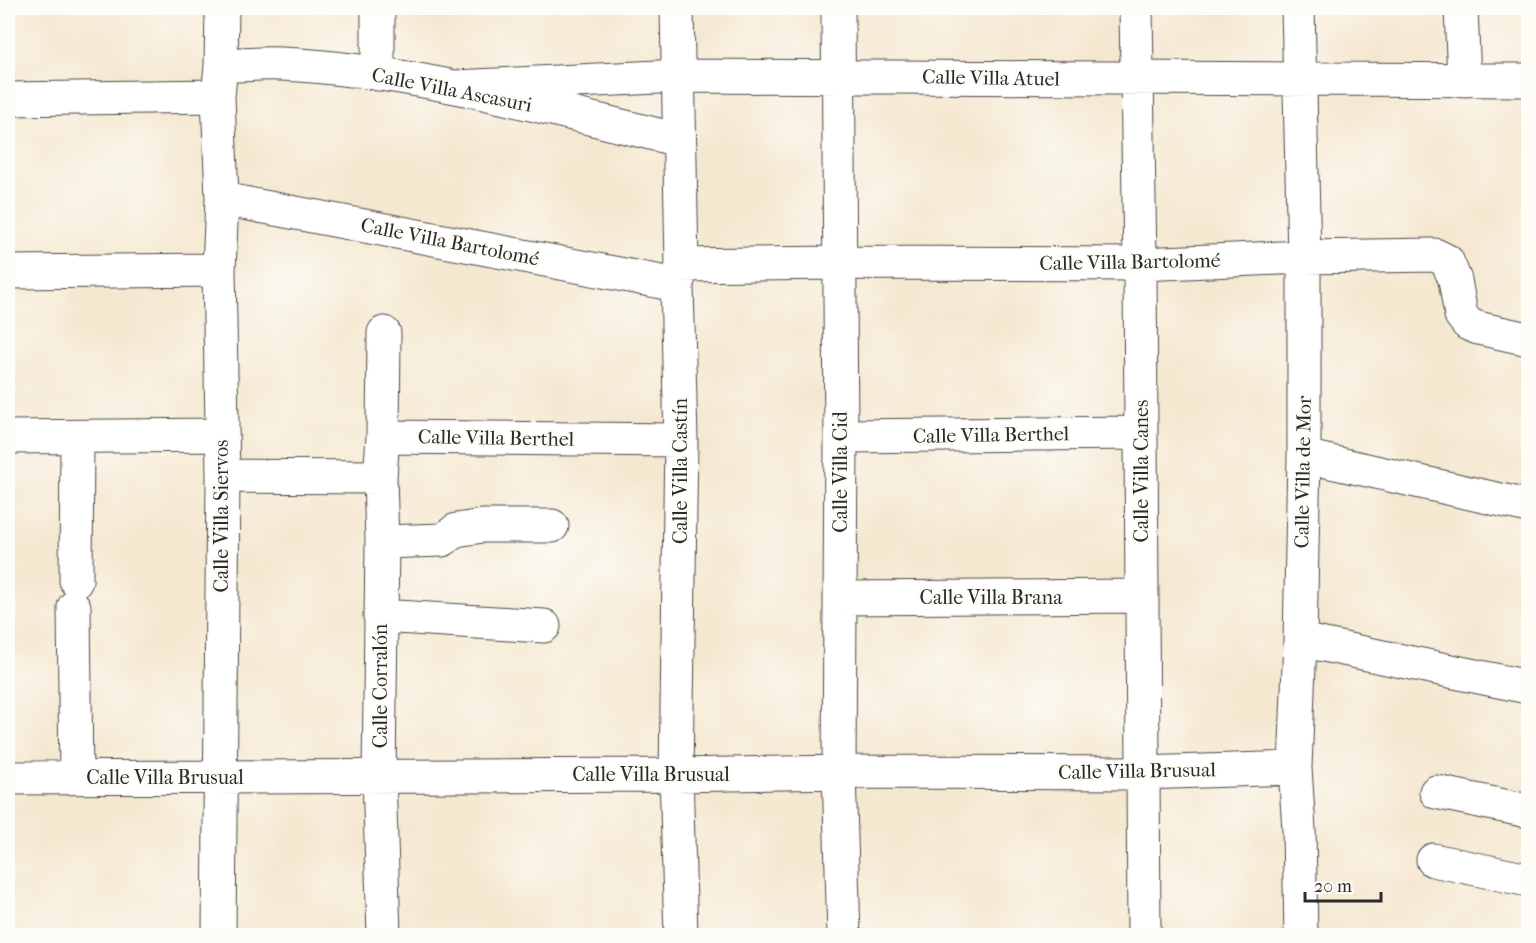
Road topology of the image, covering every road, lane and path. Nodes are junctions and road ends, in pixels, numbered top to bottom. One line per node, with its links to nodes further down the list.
1 (222, 8): 15 (street, Calle Villa Siervos)
2 (378, 8): 8 (street)
3 (677, 8): 9 (street, Calle Villa Castín)
4 (838, 8): 10 (street, Calle Villa Cid)
5 (1136, 8): 11 (street, Calle Villa Canes)
6 (1298, 8): 12 (street, Calle Villa de Mor)
7 (1461, 8): 13 (street)
8 (378, 74): 15 (street, Calle Villa Ascasuri); 16 (street, Calle Villa Ascasuri)
9 (678, 76): 10 (street, Calle Villa Atuel); 16 (street, Calle Villa Atuel); 18 (street, Calle Villa Castín)
10 (840, 76): 11 (street, Calle Villa Atuel); 21 (street, Calle Villa Cid)
11 (1137, 80): 12 (street, Calle Villa Atuel); 22 (street, Calle Villa Canes)
12 (1298, 80): 13 (street, Calle Villa Atuel); 20 (street, Calle Villa de Mor)
13 (1464, 80): 14 (street, Calle Villa Atuel)
14 (1528, 80)
15 (220, 81): 17 (street, Calle Villa Ascasuri); 19 (street, Calle Villa Siervos)
16 (455, 87): 18 (street, Calle Villa Ascasuri)
17 (8, 99)
18 (679, 140): 25 (street, Calle Villa Castín)
19 (222, 199): 23 (street, Calle Villa Siervos); 25 (street, Calle Villa Bartolomé)
20 (1304, 257): 22 (street, Calle Villa Bartolomé); 27 (street, Calle Villa Bartolomé); 35 (street, Calle Villa de Mor)
21 (840, 263): 22 (street, Calle Villa Bartolomé); 25 (street, Calle Villa Bartolomé); 30 (street, Calle Villa Cid)
22 (1140, 264): 28 (street, Calle Villa Canes)
23 (219, 270): 24 (street); 29 (street, Calle Villa Siervos)
24 (8, 272)
25 (680, 275): 34 (street, Calle Villa Castín)
26 (384, 333): 32 (street, Calle Corralón)
27 (1528, 339)
28 (1140, 434): 30 (street, Calle Villa Berthel); 41 (street, Calle Villa Canes)
29 (221, 435): 33 (street); 36 (street, Calle Villa Siervos)
30 (841, 436): 42 (street, Calle Villa Cid)
31 (8, 437): 33 (street)
32 (383, 437): 34 (street, Calle Villa Berthel); 37 (street, Calle Corralón)
33 (77, 438): 53 (street)
34 (681, 440): 51 (street, Calle Villa Castín)
35 (1304, 456): 38 (street); 45 (street, Calle Villa de Mor)
36 (223, 476): 37 (street); 52 (street, Calle Villa Siervos)
37 (380, 477): 40 (street, Calle Corralón)
38 (1528, 506)
39 (552, 526): 40 (street)
40 (382, 542): 43 (street, Calle Corralón)
41 (1141, 596): 42 (street, Calle Villa Brana); 49 (street, Calle Villa Canes)
42 (840, 598): 48 (street, Calle Villa Cid)
43 (380, 616): 44 (street); 50 (street, Calle Corralón)
44 (544, 626)
45 (1300, 640): 46 (street); 47 (street, Calle Villa de Mor)
46 (1528, 687)
47 (1295, 768): 49 (street, Calle Villa Brusual); 64 (street, Calle Villa de Mor)
48 (839, 772): 49 (street, Calle Villa Brusual); 51 (street, Calle Villa Brusual); 62 (street, Calle Villa Cid)
49 (1142, 773): 63 (street, Calle Villa Canes)
50 (379, 775): 51 (street, Calle Villa Brusual); 52 (street, Calle Villa Brusual); 60 (street, Calle Corralón)
51 (676, 775): 61 (street, Calle Villa Castín)
52 (219, 776): 53 (street, Calle Villa Brusual); 59 (street, Calle Villa Siervos)
53 (76, 777): 54 (street, Calle Villa Brusual)
54 (8, 778)
55 (1436, 792): 56 (street)
56 (1528, 811)
57 (1433, 860): 58 (street)
58 (1528, 880)
59 (219, 936)
60 (384, 936)
61 (681, 936)
62 (844, 936)
63 (1144, 936)
64 (1300, 936)

